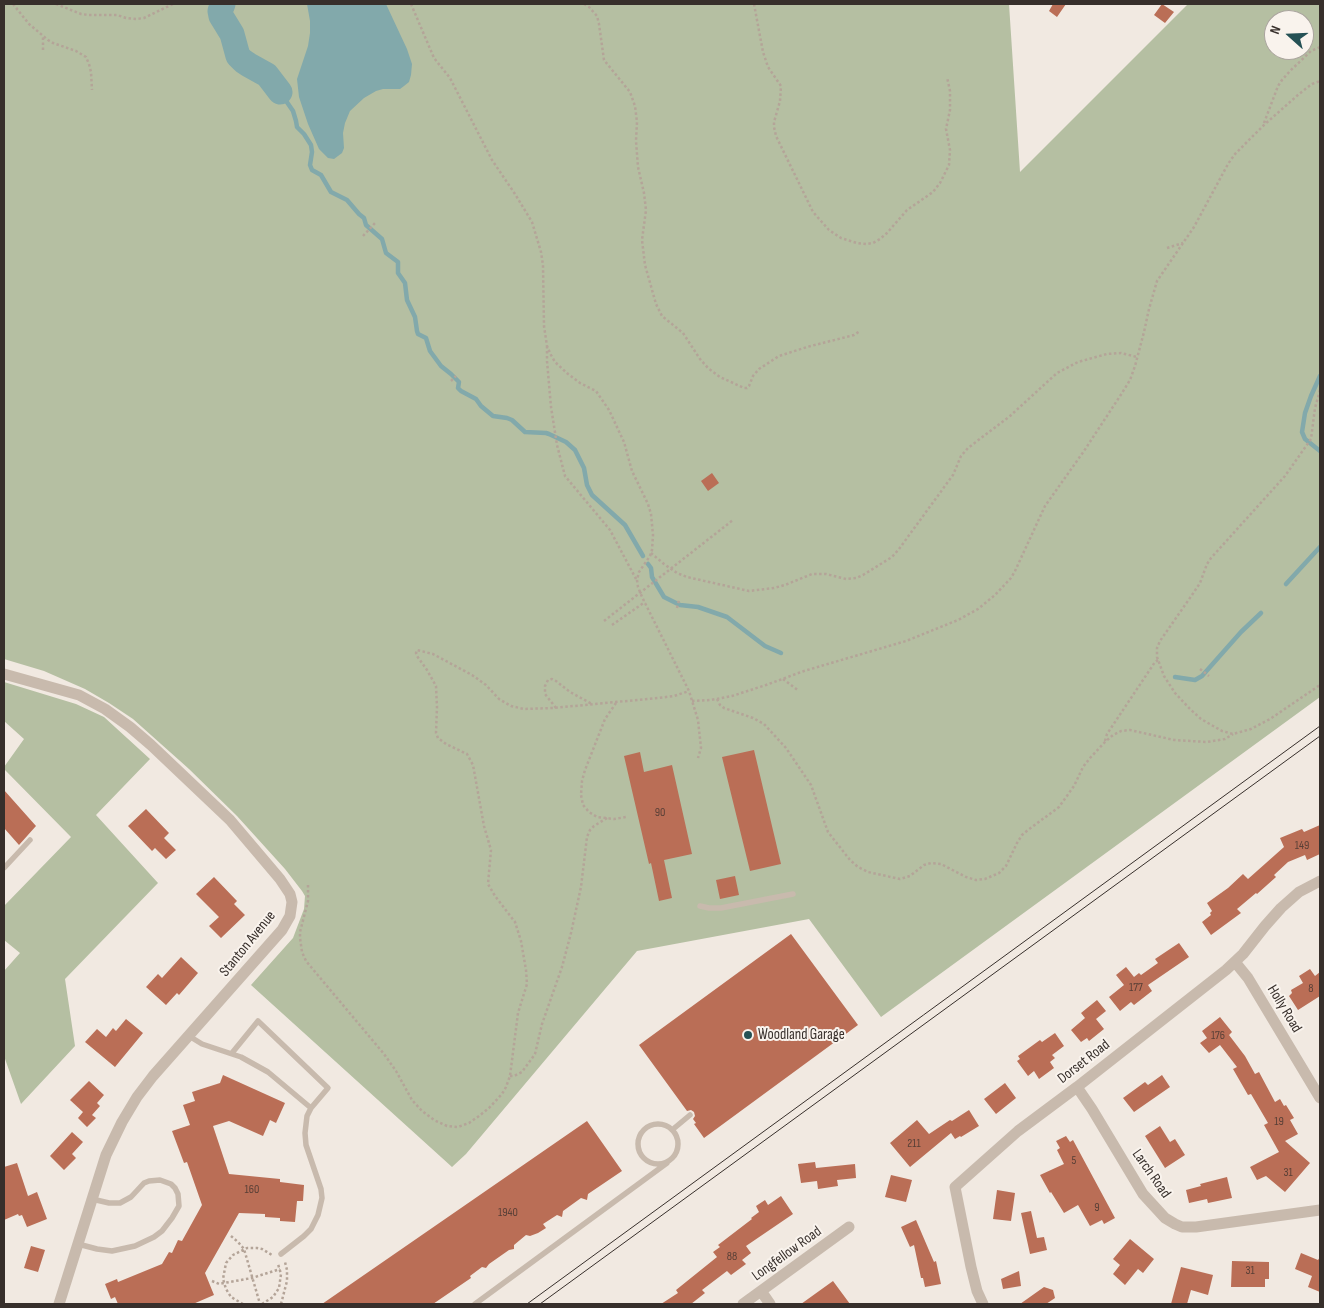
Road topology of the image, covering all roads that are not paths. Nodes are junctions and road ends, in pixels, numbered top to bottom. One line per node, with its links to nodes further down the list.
1 (4, 674): 8 (street, Stanton Avenue)
2 (30, 840): 3 (lane)
3 (4, 868)
4 (1320, 881): 7 (street, Dorset Road)
5 (793, 894): 6 (lane)
6 (700, 906)
7 (1235, 962): 10 (street, Dorset Road); 11 (street, Holly Road)
8 (189, 1036): 9 (lane); 16 (street, Stanton Avenue)
9 (232, 1054): 12 (lane); 12 (lane)
10 (1077, 1087): 17 (street, Larch Road); 26 (street, Dorset Road)
11 (1320, 1098)
12 (311, 1108): 20 (lane)
13 (690, 1115): 14 (lane)
14 (672, 1130): 15 (lane); 15 (lane)
15 (667, 1163): 23 (lane)
16 (92, 1199): 19 (street, Stanton Avenue); 19 (lane)
17 (1320, 1210)
18 (849, 1227): 21 (street, Longfellow Road)
19 (78, 1244): 22 (street, Stanton Avenue)
20 (282, 1254)
21 (761, 1291): 24 (street, Longfellow Road); 25 (street)
22 (59, 1304)
23 (475, 1304)
24 (743, 1304)
25 (770, 1304)
26 (983, 1304)

